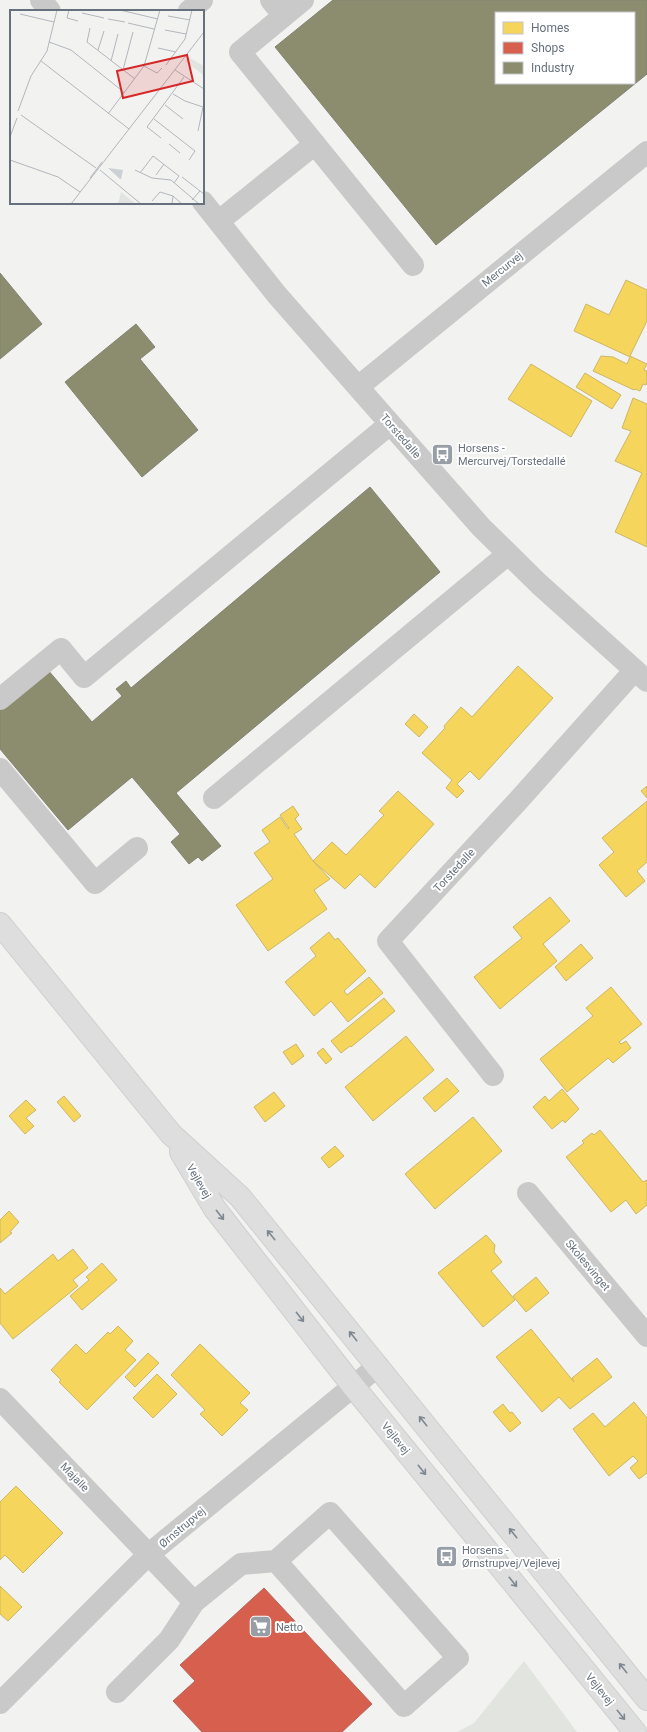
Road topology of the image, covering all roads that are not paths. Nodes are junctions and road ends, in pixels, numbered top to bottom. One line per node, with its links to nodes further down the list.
1 (41, 0): 5 (street)
2 (202, 0): 6 (street)
3 (303, 0): 4 (street)
4 (277, 8): 7 (street)
5 (49, 10)
6 (190, 10)
7 (315, 144): 10 (street); 11 (street)
8 (647, 152): 12 (street, Mercurvej)
9 (204, 203): 10 (street, Torstedalle)
10 (219, 221): 12 (street, Torstedalle)
11 (413, 265)
12 (358, 387): 13 (street, Torstedalle)
13 (390, 424): 14 (street, Torstedalle); 16 (street)
14 (508, 554): 15 (street, Torstedalle); 18 (street)
15 (640, 676): 21 (street, Torstedalle)
16 (0, 699)
17 (0, 769): 19 (street)
18 (214, 798)
19 (137, 848)
20 (0, 924): 22 (main road, Vejlevej)
21 (493, 1075)
22 (171, 1134): 25 (main road, Vejlevej, one-way to 22); 26 (main road, Vejlevej, one-way to 26)
23 (528, 1194): 24 (street, Skolesvinget)
24 (647, 1336)
25 (378, 1366): 26 (street, Ørnstrupvej); 32 (main road, Vejlevej, one-way to 25)
26 (353, 1386): 28 (street, Ørnstrupvej); 34 (main road, Vejlevej, one-way to 34)
27 (0, 1399): 28 (street, Majalle)
28 (149, 1554): 30 (street, Majalle); 33 (street, Ørnstrupvej)
29 (276, 1561): 29 (street); 30 (street)
30 (194, 1602): 31 (street)
31 (117, 1692)
32 (647, 1699)
33 (0, 1703)
34 (635, 1732)

